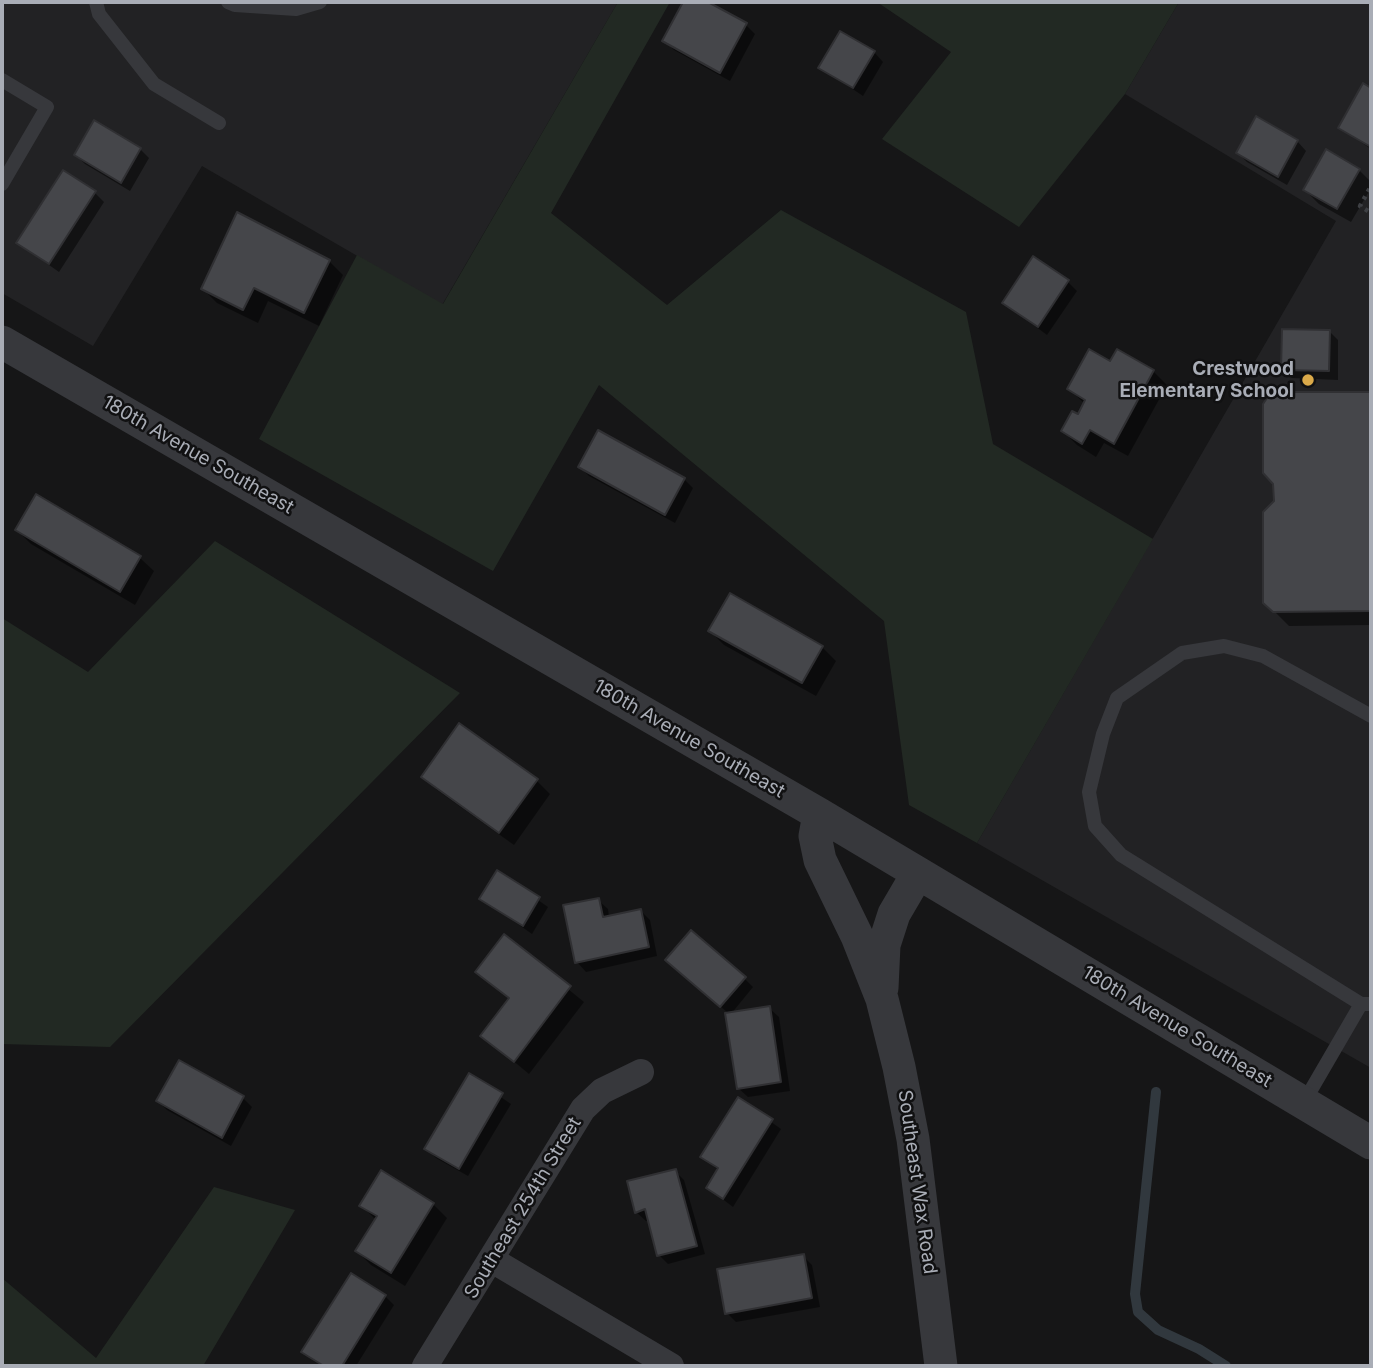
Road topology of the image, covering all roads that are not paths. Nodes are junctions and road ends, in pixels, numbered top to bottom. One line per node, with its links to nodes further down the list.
1 (96, 2): 5 (lane)
2 (228, 2): 3 (lane)
3 (320, 2)
4 (2, 80): 6 (lane)
5 (219, 123)
6 (2, 184)
7 (2, 342): 9 (street, 180th Avenue Southeast)
8 (1371, 716): 12 (lane)
9 (819, 814): 10 (street, 180th Avenue Southeast); 11 (street, Southeast Wax Road)
10 (918, 873): 11 (street, Southeast Wax Road); 14 (street, 180th Avenue Southeast)
11 (882, 999): 19 (street, Southeast Wax Road)
12 (1366, 1004): 14 (lane)
13 (641, 1072): 16 (street, Southeast 254th Street)
14 (1304, 1102): 15 (street, 180th Avenue Southeast)
15 (1371, 1143)
16 (492, 1260): 17 (street, Southeast 254th Street); 18 (street)
17 (425, 1366)
18 (671, 1366)
19 (940, 1366)

